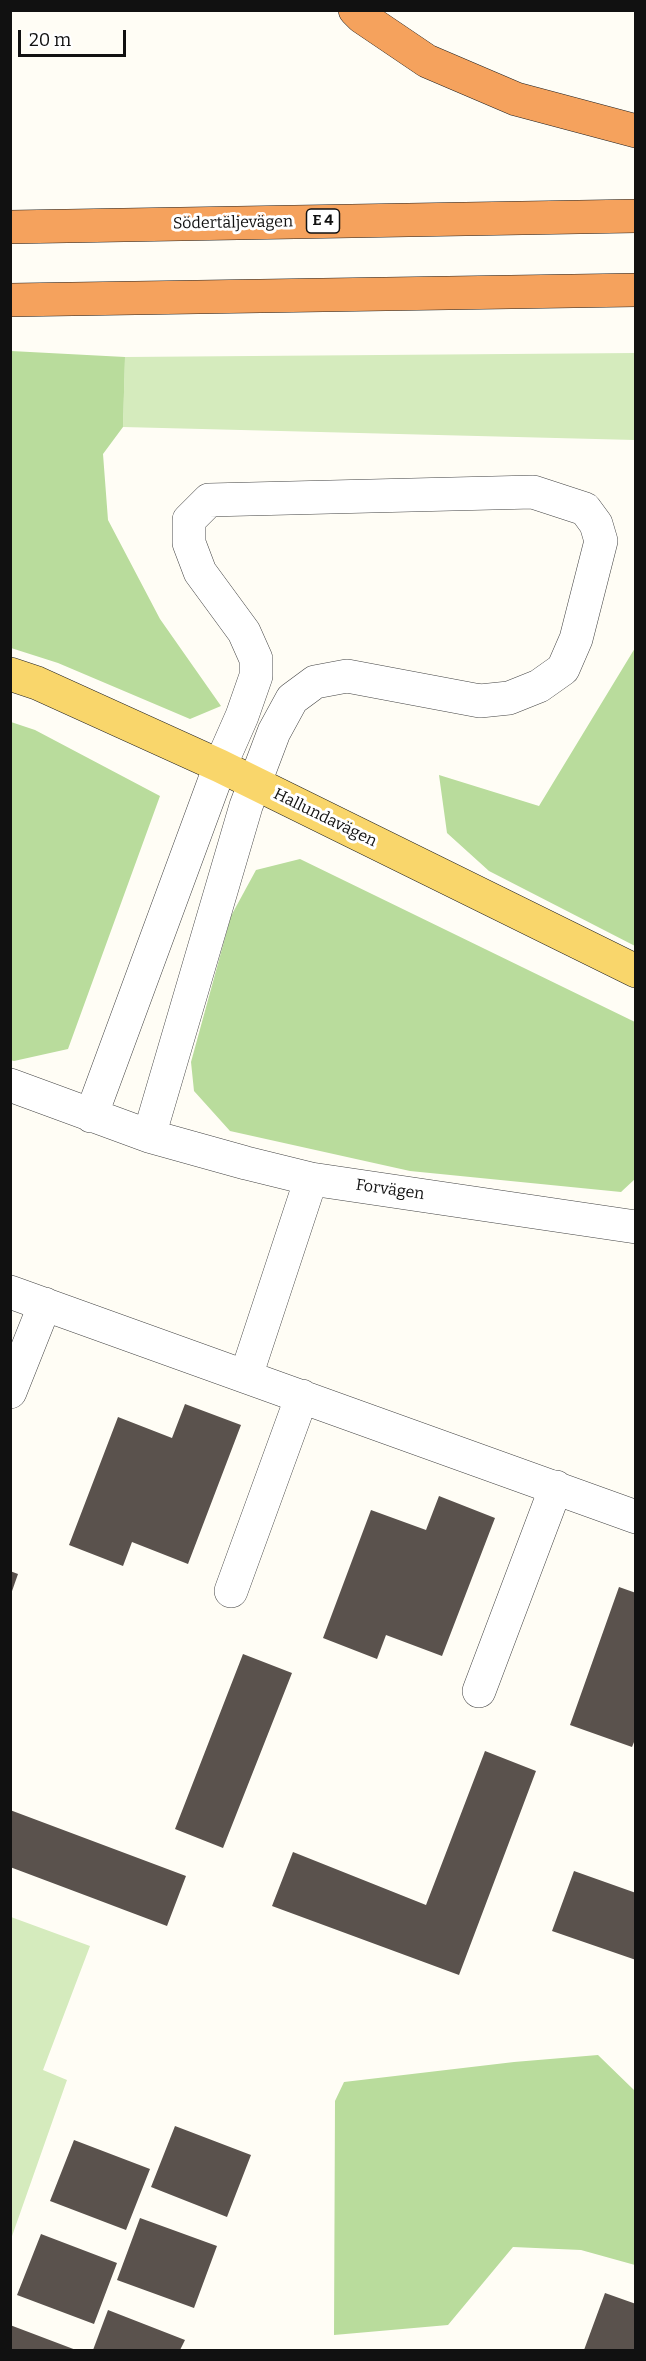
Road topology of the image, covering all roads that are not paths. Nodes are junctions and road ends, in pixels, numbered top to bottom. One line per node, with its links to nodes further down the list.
1 (356, 10): 2 (highway)
2 (636, 131)
3 (636, 216): 4 (highway, Södertäljevägen / E 4)
4 (10, 227)
5 (636, 290): 6 (highway)
6 (10, 300)
7 (10, 674): 8 (main road, Hallundavägen)
8 (220, 766): 9 (main road, Hallundavägen); 9 (street); 12 (street)
9 (256, 784): 10 (main road, Hallundavägen); 13 (street)
10 (636, 971)
11 (10, 1085): 12 (street, Forvägen)
12 (91, 1116): 13 (street, Forvägen)
13 (148, 1136): 14 (street, Forvägen)
14 (311, 1179): 15 (street, Forvägen); 18 (street)
15 (636, 1227)
16 (10, 1292): 17 (street)
17 (45, 1304): 18 (street); 19 (street)
18 (246, 1376): 20 (street)
19 (10, 1392)
20 (302, 1396): 21 (street); 23 (street)
21 (556, 1487): 22 (street); 24 (street)
22 (636, 1516)
23 (231, 1591)
24 (479, 1691)

